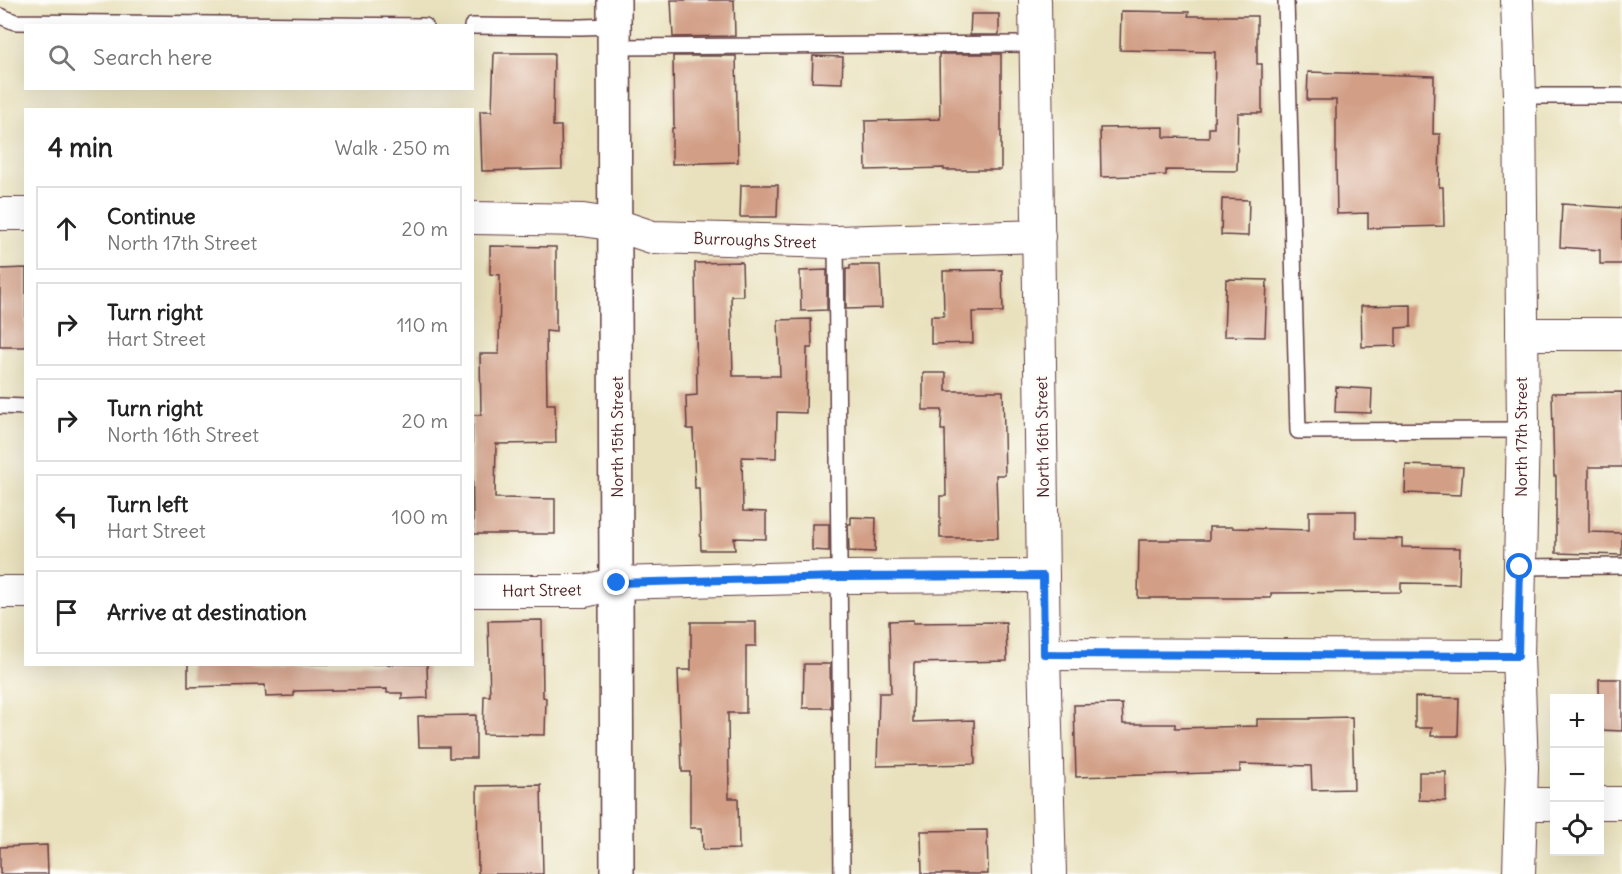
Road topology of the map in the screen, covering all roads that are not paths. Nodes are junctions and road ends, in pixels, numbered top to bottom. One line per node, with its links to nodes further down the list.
1 (1035, 0): 8 (street, North 16th Street)
2 (1286, 0): 21 (lane)
3 (1517, 0): 9 (street, North 17th Street)
4 (0, 16): 5 (lane)
5 (220, 24)
6 (614, 24): 7 (lane); 8 (lane); 14 (main road, North 15th Street)
7 (474, 26)
8 (1036, 44): 15 (street, North 16th Street)
9 (1520, 96): 10 (lane); 17 (street, North 17th Street)
10 (1622, 96)
11 (0, 214): 12 (street)
12 (24, 214)
13 (474, 218): 14 (street, Burroughs Street)
14 (616, 225): 16 (street, Burroughs Street); 26 (main road, North 15th Street)
15 (1039, 236): 16 (street, Burroughs Street); 24 (street, North 16th Street)
16 (836, 242): 25 (lane)
17 (1522, 334): 18 (street); 21 (street, North 17th Street)
18 (1622, 334)
19 (0, 406): 20 (lane)
20 (24, 407)
21 (1522, 430): 23 (street, North 17th Street)
22 (1622, 566): 23 (lane)
23 (1520, 567): 31 (street, North 17th Street)
24 (1043, 576): 25 (street, Hart Street); 30 (street, North 16th Street)
25 (840, 577): 26 (street, Hart Street); 37 (lane)
26 (617, 583): 27 (street, Hart Street); 36 (main road, North 15th Street)
27 (474, 591)
28 (0, 592): 29 (street)
29 (24, 592)
30 (1044, 654): 31 (street); 38 (street, North 16th Street)
31 (1518, 656): 34 (street, North 17th Street)
32 (1604, 803): 33 (street)
33 (1622, 803)
34 (1521, 804): 35 (street); 39 (street, North 17th Street)
35 (1550, 804)
36 (617, 874)
37 (842, 874)
38 (1050, 874)
39 (1520, 874)

